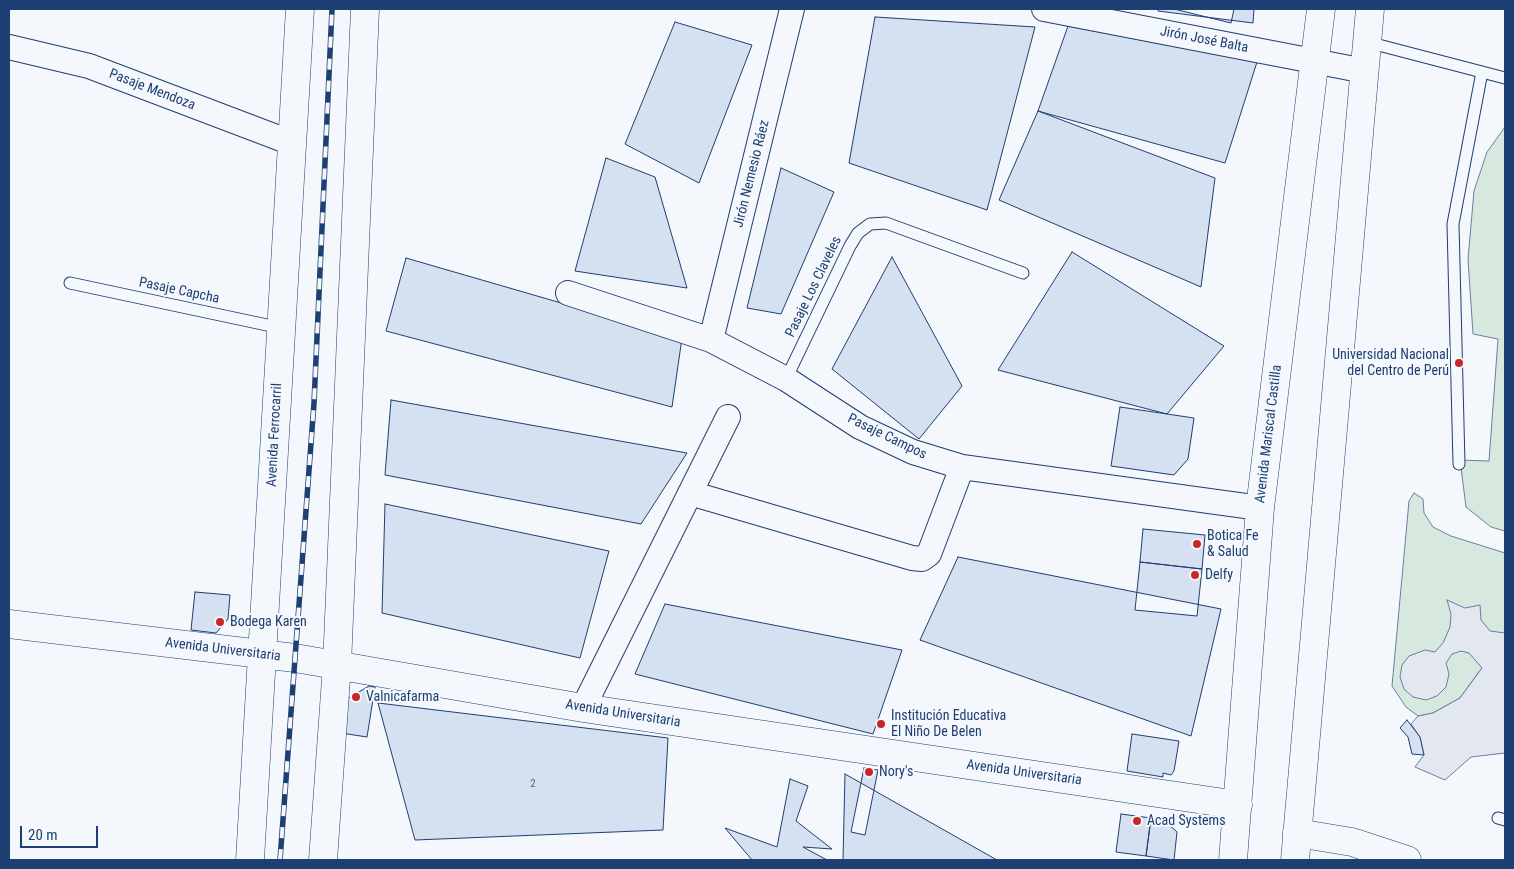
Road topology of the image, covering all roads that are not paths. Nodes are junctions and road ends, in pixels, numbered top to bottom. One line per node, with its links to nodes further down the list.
1 (300, 9): 13 (main road, Avenida Ferrocarril)
2 (365, 9): 27 (main road)
3 (792, 9): 18 (street, Jirón Nemesio Ráez)
4 (1044, 9): 9 (street, Jirón José Balta)
5 (1321, 9): 9 (main road, Avenida Mariscal Castilla)
6 (1370, 9): 7 (main road)
7 (1367, 42): 10 (main road); 11 (lane)
8 (9, 47): 13 (street, Pasaje Mendoza)
9 (1315, 62): 10 (street, Jirón José Balta); 24 (main road, Avenida Mariscal Castilla)
10 (1365, 71): 30 (main road)
11 (1482, 72): 12 (lane); 21 (lane)
12 (1505, 78)
13 (292, 144): 17 (main road, Avenida Ferrocarril)
14 (1023, 273): 19 (lane, Pasaje Los Claveles)
15 (70, 283): 17 (lane, Pasaje Capcha)
16 (568, 293): 18 (street, Pasaje Campos)
17 (281, 328): 26 (main road, Avenida Ferrocarril)
18 (711, 340): 19 (street, Pasaje Campos)
19 (786, 379): 22 (street, Pasaje Campos)
20 (728, 418): 23 (street)
21 (1459, 464)
22 (962, 467): 23 (street); 24 (street, Pasaje Campos)
23 (690, 493): 28 (street)
24 (1260, 508): 29 (main road, Avenida Mariscal Castilla)
25 (9, 624): 26 (main road, Avenida Universitaria)
26 (262, 654): 27 (main road, Avenida Universitaria); 31 (main road, Avenida Ferrocarril)
27 (337, 665): 28 (main road, Avenida Universitaria); 32 (main road)
28 (583, 708): 29 (main road, Avenida Universitaria)
29 (1238, 804): 33 (main road, Avenida Mariscal Castilla)
30 (1297, 833): 34 (main road); 35 (main road)
31 (250, 860)
32 (323, 860)
33 (1233, 860)
34 (1295, 860)
35 (1407, 860)

